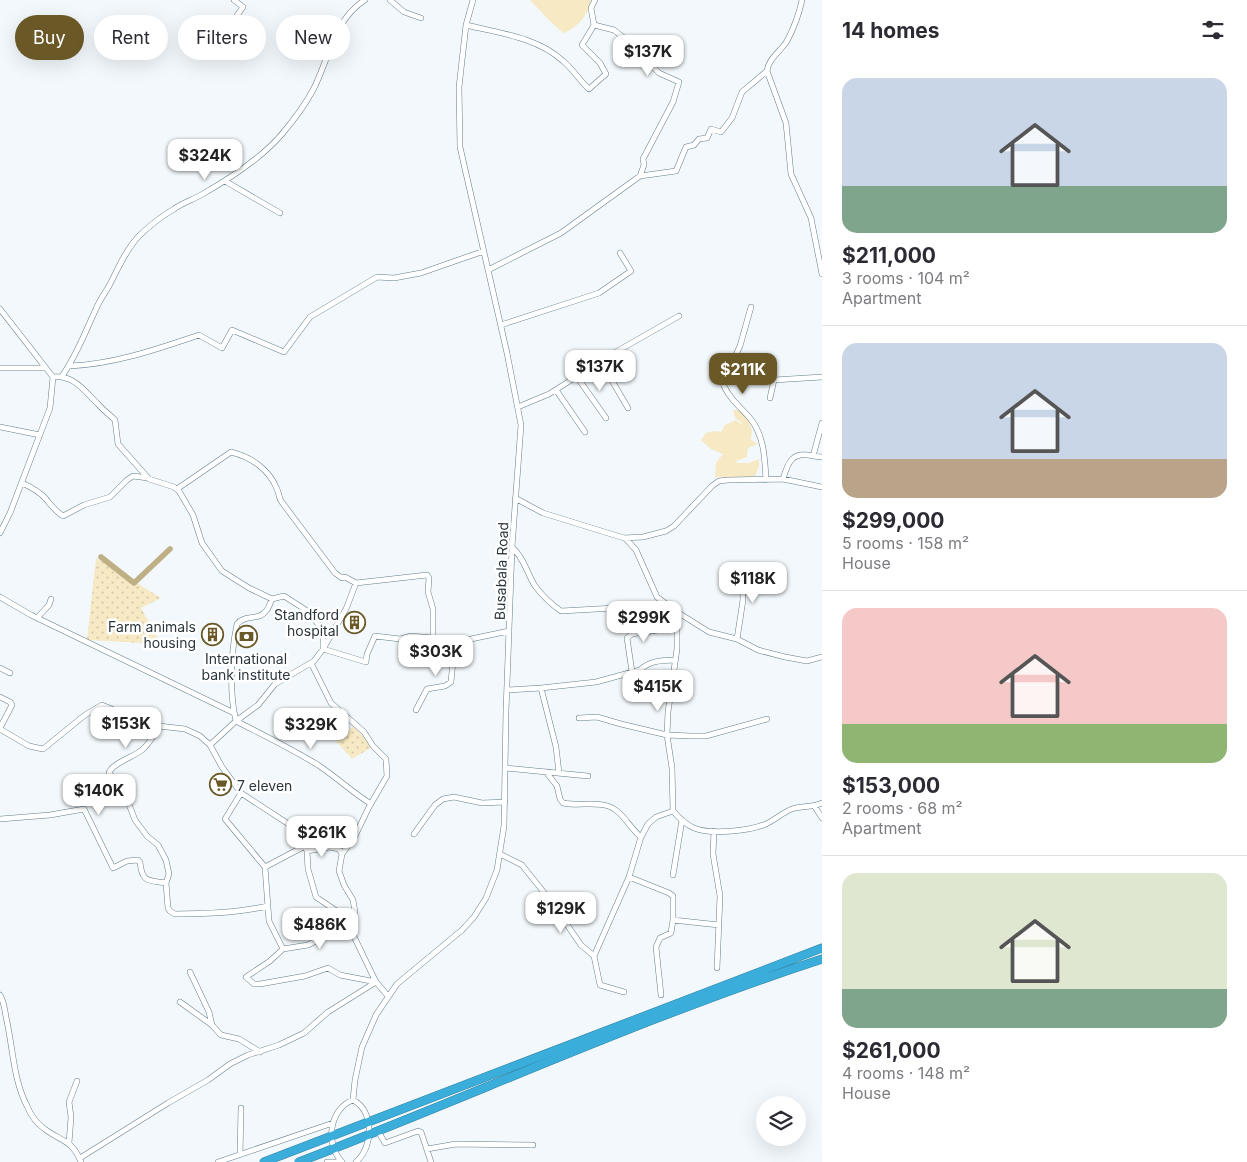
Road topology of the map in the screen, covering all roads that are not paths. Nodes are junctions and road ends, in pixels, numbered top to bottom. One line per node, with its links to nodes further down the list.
1 (234, 0): 8 (street)
2 (365, 0): 7 (street)
3 (390, 0): 9 (street)
4 (473, 0): 10 (street, Busabala Road)
5 (595, 0): 11 (street)
6 (802, 0): 12 (street)
7 (356, 2): 14 (street)
8 (237, 15)
9 (421, 18)
10 (466, 25): 11 (street); 16 (street, Busabala Road)
11 (594, 25): 13 (street)
12 (767, 71): 13 (street); 19 (street)
13 (640, 176): 18 (street)
14 (225, 181): 15 (street); 25 (street)
15 (280, 213)
16 (484, 251): 18 (street, Busabala Road); 25 (street)
17 (620, 253): 23 (street)
18 (488, 270): 23 (street, Busabala Road)
19 (822, 274)
20 (751, 307): 45 (street)
21 (0, 309): 27 (street)
22 (679, 316): 24 (street)
23 (500, 325): 34 (street, Busabala Road)
24 (601, 362): 30 (street); 35 (street)
25 (70, 366): 28 (street)
26 (0, 368): 27 (street)
27 (45, 368): 29 (street)
28 (62, 376): 29 (street); 43 (street)
29 (53, 377): 40 (street)
30 (577, 377): 32 (street); 36 (street)
31 (822, 377): 33 (street)
32 (556, 390): 34 (street); 39 (street)
33 (770, 398)
34 (518, 407): 49 (street, Busabala Road)
35 (628, 408)
36 (606, 418)
37 (822, 424): 41 (street)
38 (0, 426): 40 (street)
39 (585, 432)
40 (40, 435): 46 (street)
41 (812, 456): 42 (street); 44 (street)
42 (822, 457)
43 (148, 478): 46 (street); 48 (street)
44 (782, 479): 45 (street); 47 (street)
45 (766, 480): 51 (street)
46 (22, 483): 50 (street)
47 (822, 487)
48 (177, 488): 54 (street); 57 (street)
49 (515, 498): 51 (street); 52 (street, Busabala Road)
50 (0, 533)
51 (624, 538): 58 (street)
52 (512, 547): 60 (street); 61 (street, Busabala Road)
53 (742, 568): 63 (street)
54 (356, 583): 62 (street); 65 (street)
55 (0, 597): 59 (street)
56 (52, 599): 59 (street)
57 (272, 599): 65 (street); 76 (street)
58 (677, 612): 60 (street); 63 (street)
59 (37, 618): 76 (street)
60 (677, 624): 67 (street); 70 (street)
61 (510, 631): 64 (street); 73 (street, Busabala Road)
62 (433, 638): 64 (street); 65 (street)
63 (737, 639): 66 (street)
64 (456, 640): 75 (street)
65 (322, 650): 68 (street)
66 (822, 658)
67 (674, 660): 70 (street); 82 (street)
68 (311, 663): 79 (street); 91 (street)
69 (0, 668): 71 (street)
70 (632, 672): 72 (street)
71 (10, 673)
72 (541, 688): 73 (street); 86 (street)
73 (507, 690): 84 (street, Busabala Road)
74 (0, 697): 81 (street)
75 (416, 710)
76 (234, 713): 79 (street)
77 (580, 718): 82 (street)
78 (767, 719): 82 (street)
79 (236, 721): 83 (street); 91 (street)
80 (159, 727): 81 (street); 83 (street); 106 (street)
81 (0, 728)
82 (667, 734): 93 (street)
83 (210, 745): 88 (street)
84 (506, 768): 85 (street); 89 (street, Busabala Road)
85 (546, 772): 86 (street); 99 (street)
86 (560, 773): 87 (street)
87 (588, 776)
88 (241, 793): 100 (street); 103 (street)
89 (505, 802): 98 (street); 102 (street, Busabala Road)
90 (822, 803): 92 (street)
91 (371, 804): 101 (street)
92 (815, 806): 94 (street); 97 (street)
93 (673, 811): 96 (street); 99 (street)
94 (822, 818)
95 (0, 819): 106 (street)
96 (682, 820): 97 (street); 104 (street)
97 (714, 831): 110 (street)
98 (414, 834)
99 (641, 837): 105 (street)
100 (306, 848): 101 (street); 103 (street); 109 (street)
101 (342, 854): 109 (street)
102 (500, 854): 113 (street); 121 (street, Busabala Road)
103 (265, 867): 107 (street)
104 (673, 875)
105 (629, 877): 108 (street); 113 (street)
106 (166, 884): 107 (street)
107 (268, 906): 112 (street)
108 (673, 920): 110 (street); 119 (street)
109 (348, 924): 112 (street); 117 (street)
110 (718, 925): 115 (street)
111 (822, 948): 128 (highway)
112 (283, 949): 117 (street)
113 (594, 956): 118 (street)
114 (822, 959): 130 (highway)
115 (717, 968)
116 (190, 972): 123 (street)
117 (376, 982): 121 (street); 124 (street)
118 (624, 992)
119 (661, 995)
120 (0, 996): 133 (street)
121 (388, 996): 126 (street, Busabala Road)
122 (180, 1002): 123 (street)
123 (212, 1025): 124 (street)
124 (260, 1052): 138 (street)
125 (77, 1081): 133 (street)
126 (353, 1100): 128 (street); 129 (street)
127 (241, 1108): 137 (street)
128 (368, 1121): 131 (street); 132 (highway)
129 (333, 1123): 132 (street); 137 (street)
130 (378, 1131): 131 (highway); 136 (street)
131 (369, 1135): 135 (highway); 144 (street)
132 (331, 1136): 135 (street); 140 (highway)
133 (69, 1143): 138 (street)
134 (534, 1145): 136 (street)
135 (334, 1148): 141 (highway); 143 (street)
136 (427, 1149): 145 (street)
137 (240, 1154): 139 (street)
138 (81, 1160)
139 (218, 1162)
140 (264, 1162)
141 (299, 1162)
142 (327, 1162): 143 (street)
143 (341, 1162)
144 (356, 1162)
145 (431, 1162)

